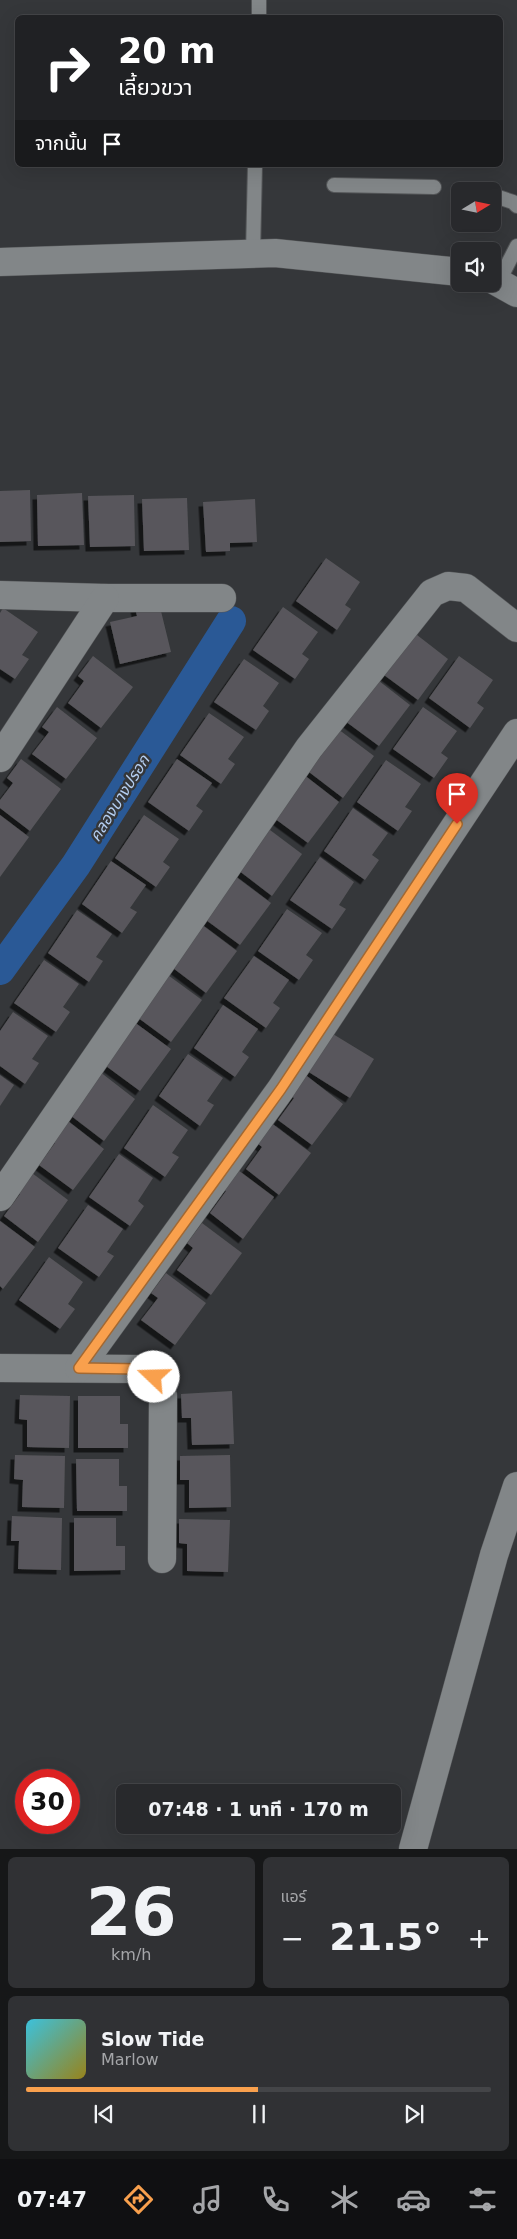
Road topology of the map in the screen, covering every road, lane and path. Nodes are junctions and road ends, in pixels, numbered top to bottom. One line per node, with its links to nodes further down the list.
1 (259, 0): 2 (lane)
2 (259, 15)
3 (255, 167): 9 (lane)
4 (334, 185): 5 (lane)
5 (434, 187)
6 (501, 198): 7 (lane)
7 (517, 206)
8 (517, 246): 12 (lane)
9 (253, 254): 10 (street); 11 (street)
10 (0, 262)
11 (451, 271)
12 (503, 284)
13 (0, 595): 14 (street)
14 (105, 598): 15 (street); 18 (street)
15 (222, 598)
16 (517, 628): 19 (street)
17 (517, 733): 21 (street)
18 (0, 758)
19 (0, 1197)
20 (0, 1368): 21 (street)
21 (79, 1368): 23 (street)
22 (517, 1486): 24 (street)
23 (162, 1558)
24 (413, 1849)

